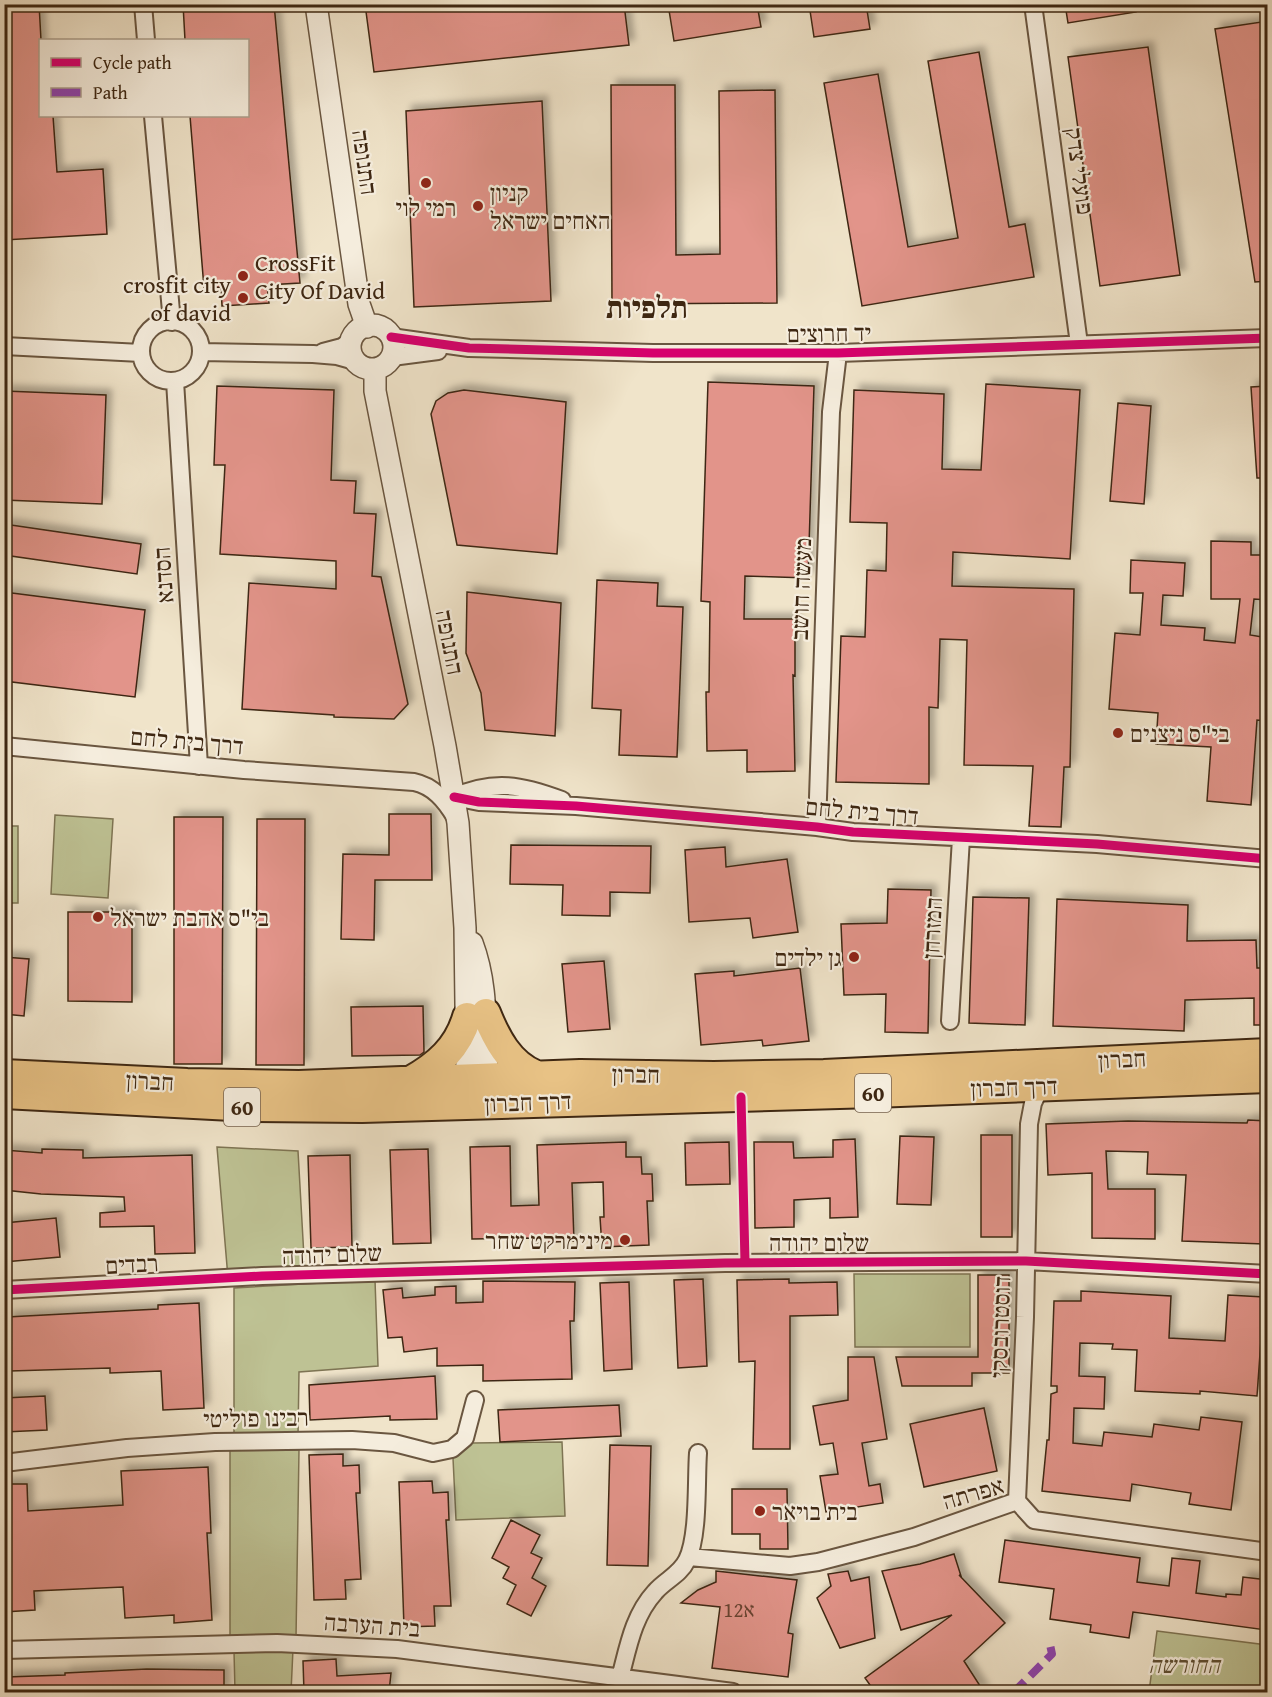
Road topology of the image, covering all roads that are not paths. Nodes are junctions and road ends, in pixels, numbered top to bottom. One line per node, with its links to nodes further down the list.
1 (142, 4): 4 (street)
2 (316, 4): 10 (street, התנופה)
3 (1033, 4): 8 (street, פועלי צדק)
4 (146, 39)
5 (153, 117): 6 (street)
6 (172, 322): 11 (street); 12 (street)
7 (1268, 338): 8 (street, יד חרוצים)
8 (1079, 344): 13 (street, יד חרוצים)
9 (4, 346): 12 (street)
10 (372, 348): 11 (street, יד חרוצים); 13 (street, יד חרוצים); 17 (street, התנופה)
11 (201, 352): 14 (street)
12 (141, 353): 14 (street)
13 (838, 353): 19 (street, מעשה חושב)
14 (175, 381): 16 (street, הסדנא)
15 (4, 746): 16 (street, דרך בית לחם)
16 (199, 766): 18 (street, דרך בית לחם)
17 (454, 797): 18 (street, התנופה); 19 (street, דרך בית לחם)
18 (458, 823): 22 (street, התנופה)
19 (817, 827): 20 (street, דרך בית לחם)
20 (961, 838): 21 (street, דרך בית לחם); 23 (street, המזרחן)
21 (1268, 859)
22 (476, 1015): 26 (highway); 27 (street, התנופה); 29 (highway)
23 (950, 1021)
24 (1268, 1053): 26 (highway, חברון / 60)
25 (4, 1074): 29 (highway, חברון / 60)
26 (536, 1075): 27 (highway, חברון / 60)
27 (477, 1078): 29 (highway, חברון / 60); 32 (street, התנופה)
28 (1268, 1078): 30 (highway, דרך חברון / 60)
29 (410, 1081)
30 (1041, 1086): 32 (highway, דרך חברון / 60); 33 (street, דוסטרובסקי)
31 (4, 1094): 32 (highway, דרך חברון / 60)
32 (479, 1104)
33 (1026, 1261): 34 (street, שלום יהודה); 35 (street, שלום יהודה); 40 (street, דוסטרובסקי)
34 (1268, 1274)
35 (262, 1276): 36 (street, רבדים)
36 (4, 1290)
37 (475, 1400): 39 (street, רבינו פוליטי)
38 (698, 1454): 42 (street)
39 (4, 1462)
40 (1017, 1501): 41 (street, אפרתה); 42 (street, אפרתה)
41 (1268, 1552)
42 (689, 1557): 44 (street)
43 (4, 1650): 44 (street, בית הערבה)
44 (620, 1678): 45 (street, בית הערבה)
45 (733, 1692)

